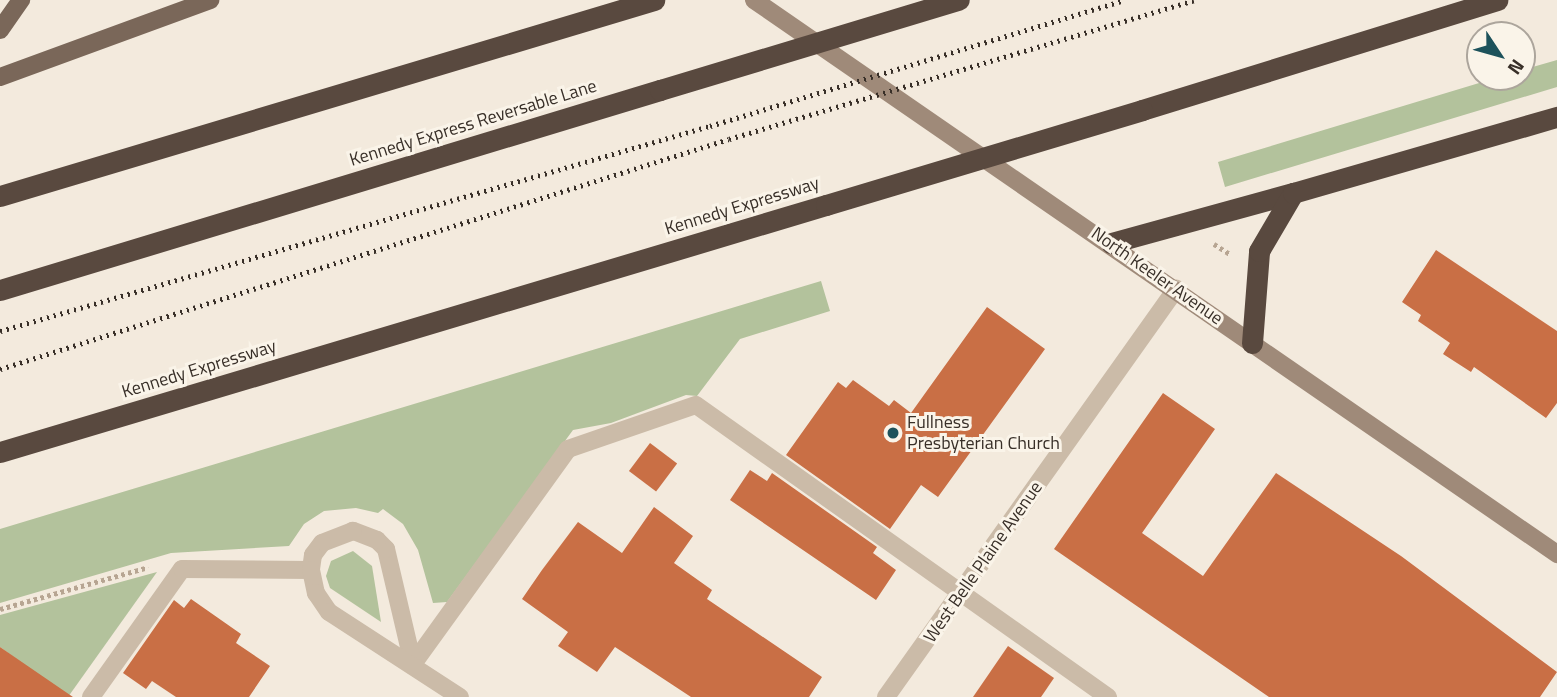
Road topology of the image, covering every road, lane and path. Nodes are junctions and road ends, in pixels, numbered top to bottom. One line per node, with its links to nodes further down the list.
1 (21, 0): 7 (main road)
2 (210, 0): 8 (main road)
3 (654, 0): 11 (highway)
4 (754, 0): 13 (street, North Keeler Avenue)
5 (959, 0): 15 (highway, Kennedy Express Reversable Lane, bridge)
6 (1497, 0): 18 (highway, Kennedy Expressway, bridge)
7 (0, 30)
8 (0, 77)
9 (1557, 117): 10 (highway)
10 (1293, 192): 13 (highway); 17 (highway)
11 (0, 196)
12 (1206, 238): 14 (path)
13 (1111, 243): 16 (street, North Keeler Avenue)
14 (1237, 259)
15 (9, 287)
16 (1176, 289): 17 (street, North Keeler Avenue); 22 (street, West Belle Plaine Avenue)
17 (1252, 343): 19 (street, North Keeler Avenue)
18 (0, 452)
19 (1557, 554)
20 (182, 569): 21 (street); 23 (path); 25 (street)
21 (311, 570): 24 (street); 24 (street)
22 (960, 594): 24 (street); 27 (street, West Belle Plaine Avenue); 28 (street)
23 (0, 609)
24 (413, 664): 26 (street)
25 (91, 697)
26 (460, 697)
27 (886, 697)
28 (1108, 697)

